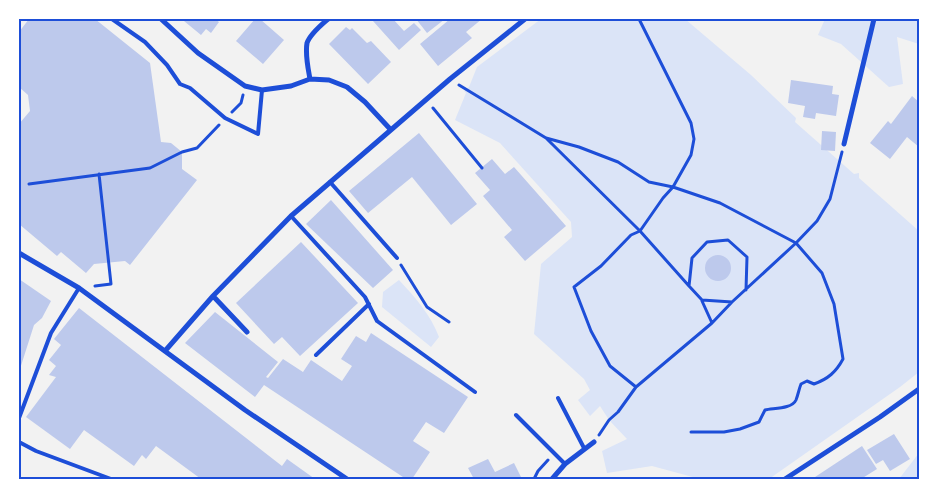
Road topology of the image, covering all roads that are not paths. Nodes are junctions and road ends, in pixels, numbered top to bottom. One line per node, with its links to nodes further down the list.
1 (112, 19): 7 (lane)
2 (328, 19): 6 (street)
3 (525, 19): 8 (street)
4 (874, 19): 9 (street)
5 (164, 20): 7 (street)
6 (310, 79): 7 (street); 8 (street)
7 (262, 90)
8 (391, 130): 10 (street)
9 (844, 144)
10 (330, 182): 11 (street); 13 (lane)
11 (291, 216): 15 (street); 16 (lane)
12 (19, 253): 14 (street)
13 (397, 258)
14 (79, 288): 18 (street); 24 (lane)
15 (213, 296): 17 (street); 18 (street)
16 (369, 304): 19 (lane); 21 (lane)
17 (247, 332)
18 (165, 351): 30 (street)
19 (316, 355)
20 (919, 389): 32 (street)
21 (475, 392)
22 (558, 398): 27 (lane)
23 (516, 415): 28 (lane)
24 (19, 418)
25 (19, 442): 29 (lane)
26 (594, 442): 27 (street)
27 (584, 448): 28 (street)
28 (565, 464): 31 (street)
29 (111, 479)
30 (347, 479)
31 (552, 479)
32 (785, 479)

